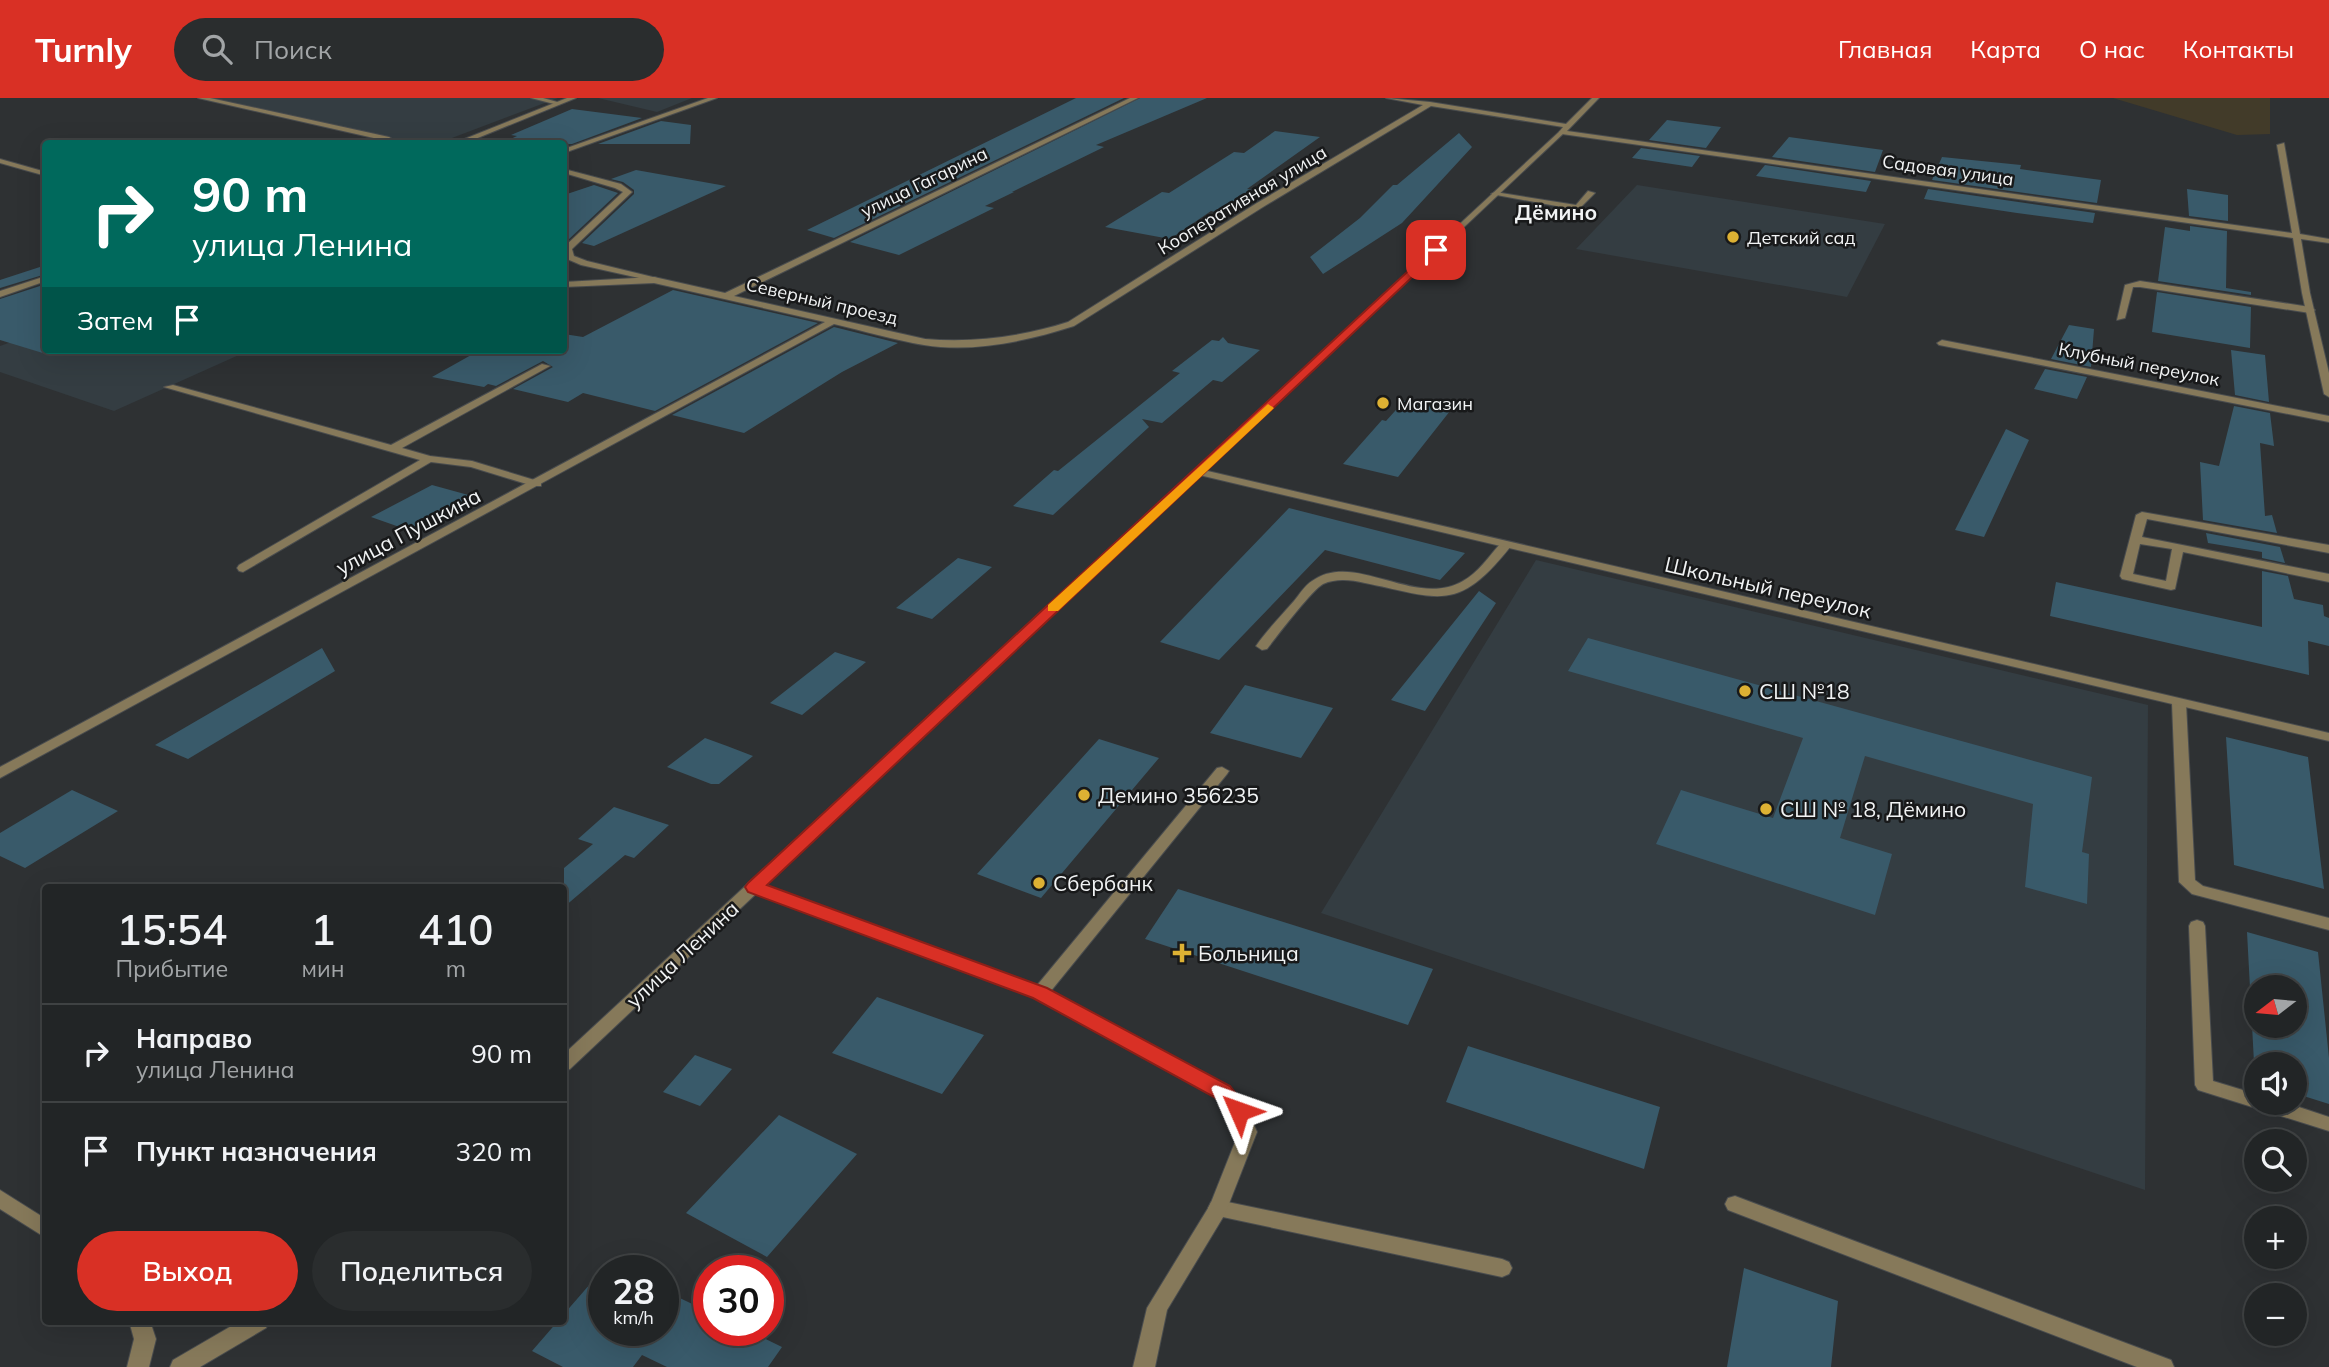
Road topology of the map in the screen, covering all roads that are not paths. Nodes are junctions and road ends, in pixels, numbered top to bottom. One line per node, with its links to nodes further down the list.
1 (201, 98): 11 (street)
2 (534, 98): 8 (street)
3 (573, 98): 8 (street)
4 (714, 98): 14 (street)
5 (1135, 98): 26 (street, улица Гагарина)
6 (1389, 98): 9 (street, Садовая улица)
7 (1596, 98): 10 (street, улица Ленина)
8 (558, 103): 12 (street)
9 (1430, 104): 10 (street, Садовая улица); 30 (street, Кооперативная улица)
10 (1565, 129): 19 (street, улица Ленина); 20 (street, Садовая улица)
11 (391, 140)
12 (465, 140)
13 (2281, 145): 20 (street)
14 (567, 150)
15 (0, 161): 17 (street)
16 (567, 172): 23 (street)
17 (42, 173)
18 (1591, 193): 19 (street)
19 (1495, 194): 38 (street, улица Ленина)
20 (2297, 236): 21 (street, Садовая улица); 27 (street)
21 (2329, 240)
22 (42, 279): 25 (street)
23 (654, 281): 24 (street, Северный проезд); 26 (street, Северный проезд)
24 (567, 284)
25 (0, 294)
26 (728, 295): 29 (street, Северный проезд)
27 (2309, 310): 28 (street); 34 (street)
28 (2120, 318)
29 (834, 321): 30 (street, Северный проезд); 39 (street, улица Пушкина)
30 (1071, 324)
31 (1942, 343): 35 (street, Клубный переулок)
32 (545, 366): 36 (street)
33 (169, 387): 36 (street)
34 (2329, 394)
35 (2329, 419)
36 (394, 448): 37 (street)
37 (429, 459): 39 (street); 44 (street)
38 (1199, 472): 41 (street, Школьный переулок); 51 (street, улица Ленина)
39 (537, 484): 50 (street, улица Пушкина)
40 (2138, 540): 42 (street); 42 (street); 43 (street)
41 (1505, 546): 46 (street); 47 (street, Школьный переулок)
42 (2178, 547): 45 (street)
43 (2329, 549)
44 (243, 568)
45 (2329, 578)
46 (1262, 646)
47 (2179, 703): 48 (street, Школьный переулок); 52 (street)
48 (2329, 737)
49 (1222, 771): 54 (street)
50 (0, 773)
51 (754, 887): 54 (street); 55 (street, улица Ленина)
52 (2329, 924)
53 (2197, 926): 56 (street)
54 (1040, 993): 61 (street)
55 (567, 1061)
56 (2244, 1098)
57 (2300, 1115): 58 (street)
58 (2329, 1124)
59 (0, 1198): 62 (street)
60 (1735, 1204): 69 (street)
61 (1218, 1208): 63 (street); 68 (street)
62 (42, 1227)
63 (1502, 1268)
64 (140, 1325): 66 (street)
65 (252, 1325): 67 (street)
66 (138, 1367)
67 (181, 1367)
68 (1144, 1367)
69 (2163, 1367)

